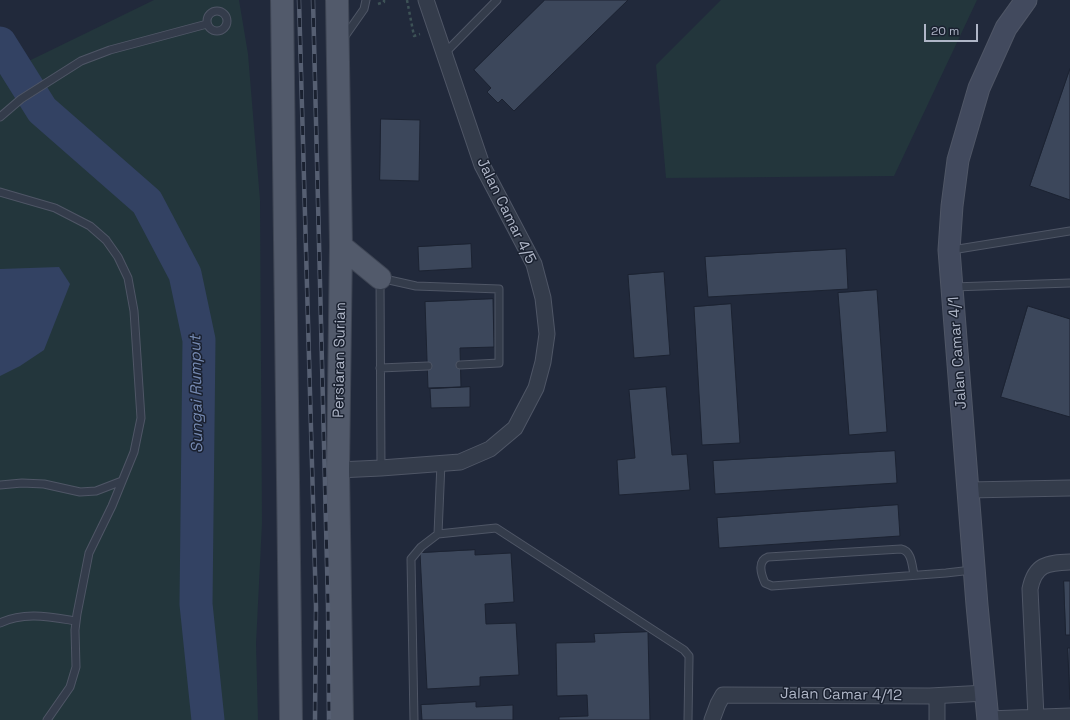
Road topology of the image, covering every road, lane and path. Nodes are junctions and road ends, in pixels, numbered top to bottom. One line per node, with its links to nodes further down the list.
1 (282, 0): 40 (main road)
2 (337, 0): 8 (main road, Persiaran Surian)
3 (366, 0): 8 (lane)
4 (426, 0): 9 (street, Jalan Camar 4/5)
5 (497, 0): 9 (lane)
6 (1026, 0): 14 (street, Jalan Camar 4/1)
7 (206, 24): 10 (lane)
8 (338, 46): 13 (main road, Persiaran Surian)
9 (444, 54): 21 (street, Jalan Camar 4/5)
10 (0, 117)
11 (0, 192): 24 (lane)
12 (1070, 231): 14 (lane)
13 (341, 246): 15 (main road); 23 (main road, Persiaran Surian)
14 (949, 250): 17 (street, Jalan Camar 4/1)
15 (380, 278): 18 (lane); 20 (lane)
16 (1070, 283): 17 (lane)
17 (953, 287): 27 (street, Jalan Camar 4/1)
18 (460, 365)
19 (428, 366): 20 (lane)
20 (380, 368): 22 (lane)
21 (441, 464): 22 (street, Jalan Camar 4/5); 28 (lane)
22 (381, 468): 23 (street, Jalan Camar 4/5)
23 (338, 470): 41 (main road, Persiaran Surian)
24 (122, 481): 25 (lane); 32 (lane)
25 (0, 485)
26 (1070, 488): 27 (street)
27 (968, 490): 30 (street, Jalan Camar 4/1)
28 (438, 534): 42 (lane); 43 (lane)
29 (1070, 562): 37 (street)
30 (974, 569): 31 (lane); 34 (street, Jalan Camar 4/1)
31 (914, 575): 31 (lane)
32 (76, 621): 33 (lane); 39 (lane)
33 (0, 623)
34 (986, 693): 35 (street, Jalan Camar 4/12); 38 (street, Jalan Camar 4/1)
35 (937, 696): 44 (street, Jalan Camar 4/12); 45 (street)
36 (1070, 716): 37 (street)
37 (1036, 717): 38 (street)
38 (988, 719)
39 (47, 720)
40 (291, 720)
41 (342, 720)
42 (414, 720)
43 (688, 720)
44 (712, 720)
45 (937, 720)

